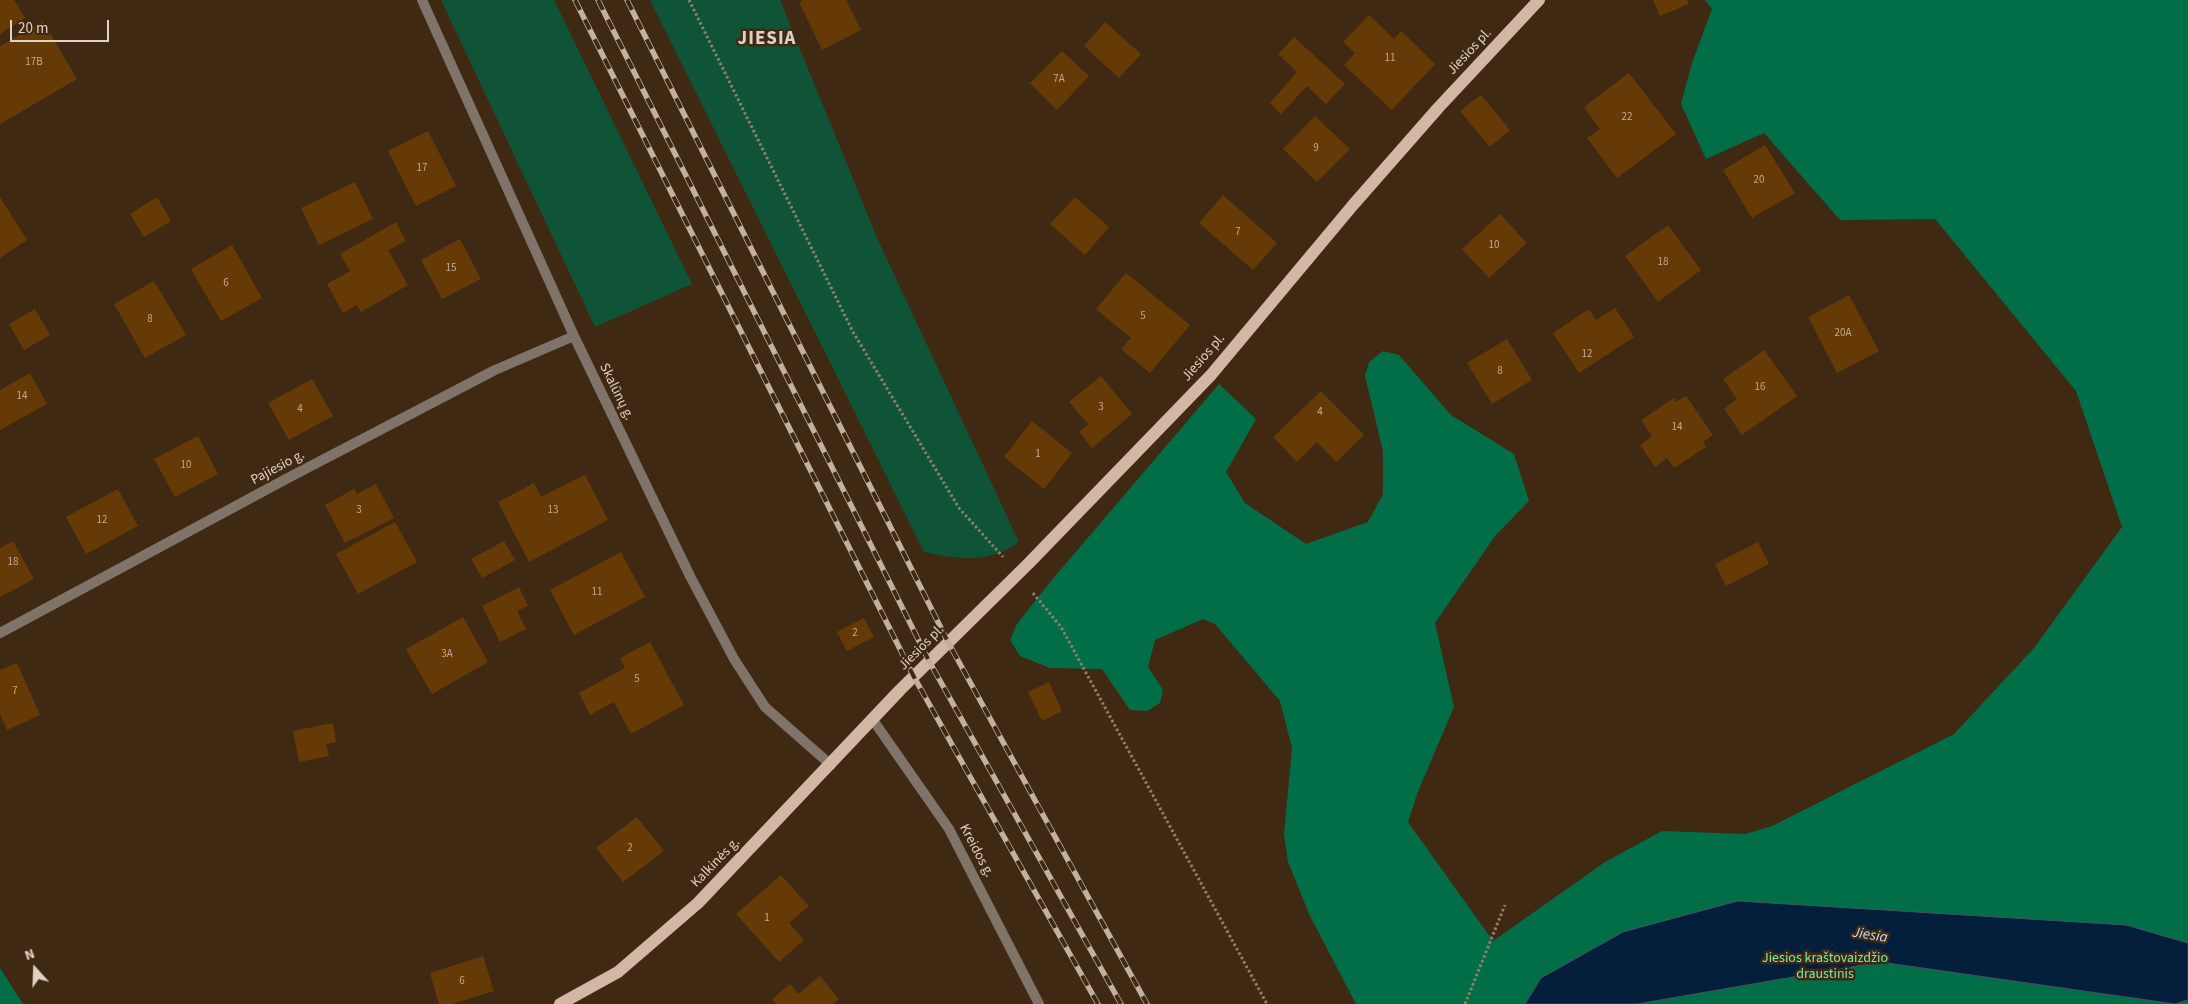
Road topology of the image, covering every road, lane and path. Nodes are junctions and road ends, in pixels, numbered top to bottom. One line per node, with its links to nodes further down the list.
1 (422, 0): 4 (street, Skalūnų g.)
2 (689, 0): 5 (path)
3 (1539, 0): 5 (main road, Jiesios pl.)
4 (574, 336): 6 (street, Pajiesio g.); 8 (street, Skalūnų g.)
5 (1018, 574): 7 (main road, Jiesios pl.); 12 (path)
6 (0, 633)
7 (873, 720): 8 (main road, Kalkinės g.); 11 (street, Kreidos g.)
8 (831, 765): 10 (main road, Kalkinės g.)
9 (1505, 905): 13 (path)
10 (560, 1004)
11 (1040, 1004)
12 (1267, 1004)
13 (1465, 1004)

